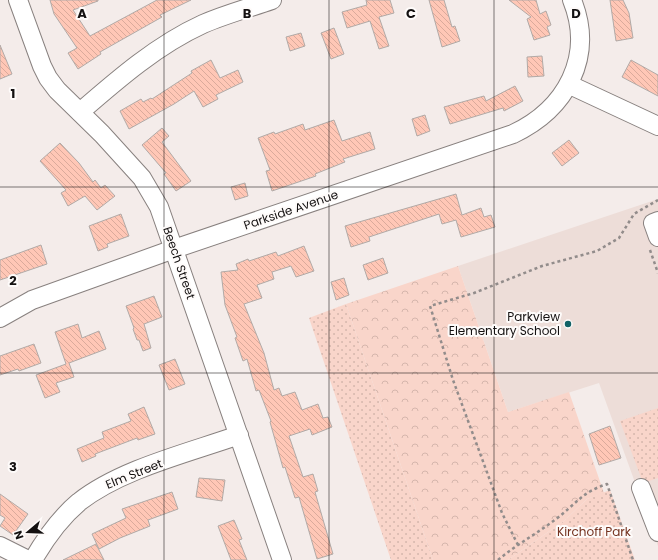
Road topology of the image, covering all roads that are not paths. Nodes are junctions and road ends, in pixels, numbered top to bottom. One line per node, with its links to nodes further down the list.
1 (18, 0): 5 (street, Beech Street)
2 (272, 0): 5 (street)
3 (572, 0): 4 (street, Parkside Avenue)
4 (570, 85): 6 (street); 9 (street, Parkside Avenue)
5 (80, 112): 9 (street, Beech Street)
6 (658, 126)
7 (658, 221): 8 (street)
8 (658, 237)
9 (174, 249): 10 (street, Parkside Avenue); 11 (street, Beech Street)
10 (0, 318)
11 (240, 435): 16 (street, Elm Street); 17 (street, Beech Street)
12 (641, 488): 13 (street)
13 (658, 532)
14 (0, 546): 15 (street)
15 (28, 560)
16 (33, 560)
17 (282, 560)

